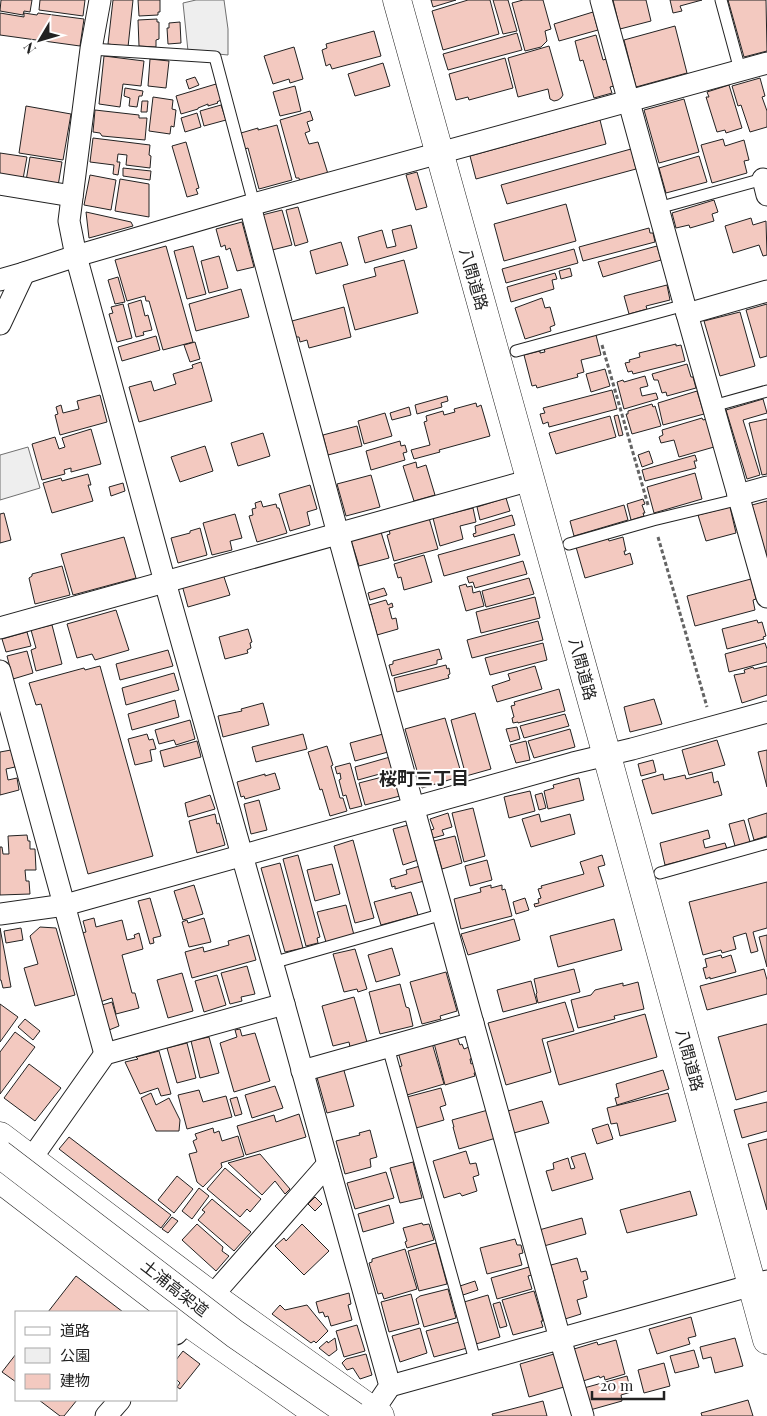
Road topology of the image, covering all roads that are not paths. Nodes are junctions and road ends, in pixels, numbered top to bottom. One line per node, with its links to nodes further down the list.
1 (100, 0): 5 (street)
2 (396, 0): 9 (main road, 八間道路)
3 (601, 0): 8 (street)
4 (721, 0): 7 (lane)
5 (91, 49): 12 (street); 13 (lane)
6 (767, 62): 7 (street)
7 (740, 70): 8 (street)
8 (628, 100): 9 (street); 14 (street)
9 (439, 153): 13 (street); 24 (main road, 八間道路)
10 (0, 184): 12 (street)
11 (766, 184): 14 (lane)
12 (72, 196): 15 (street)
13 (252, 205): 15 (street); 27 (street)
14 (658, 208): 19 (street)
15 (76, 256): 16 (street); 29 (street)
16 (24, 274): 17 (street); 20 (street)
17 (0, 280)
18 (767, 291): 19 (street)
19 (686, 309): 21 (lane); 23 (street)
20 (0, 324)
21 (516, 351)
22 (767, 391): 23 (lane)
23 (713, 406): 26 (street)
24 (531, 480): 27 (street); 34 (main road, 八間道路)
25 (767, 487): 26 (street)
26 (739, 497): 28 (lane); 30 (street)
27 (338, 534): 29 (street); 35 (street)
28 (569, 544)
29 (165, 582): 31 (street); 37 (street)
30 (767, 597)
31 (0, 628)
32 (0, 671): 39 (street)
33 (767, 712): 34 (street)
34 (606, 756): 35 (street); 53 (main road, 八間道路)
35 (414, 807): 37 (street); 41 (street)
36 (767, 842): 38 (lane)
37 (242, 855): 39 (street); 42 (street)
38 (660, 873)
39 (65, 905): 40 (street); 46 (street)
40 (0, 914)
41 (444, 914): 42 (lane); 44 (street)
42 (272, 963): 43 (street)
43 (284, 1004): 46 (street); 47 (street)
44 (473, 1023): 45 (street); 57 (street)
45 (388, 1047): 47 (street); 59 (lane)
46 (105, 1054): 50 (street)
47 (302, 1071): 51 (street)
48 (0, 1136): 50 (main road)
49 (0, 1154): 63 (main road, 土浦高架道, bridge)
50 (31, 1159): 52 (street); 54 (main road)
51 (328, 1164): 54 (street); 60 (street)
52 (1, 1181): 55 (main road)
53 (759, 1283): 57 (street); 58 (main road, 八間道路)
54 (212, 1296): 56 (street); 63 (main road)
55 (165, 1311)
56 (178, 1321): 62 (main road)
57 (559, 1338): 60 (street); 65 (street)
58 (767, 1340)
59 (473, 1353)
60 (390, 1386): 63 (street)
61 (119, 1401): 64 (street)
62 (312, 1413)
63 (369, 1415)
64 (106, 1416)
65 (583, 1416)

